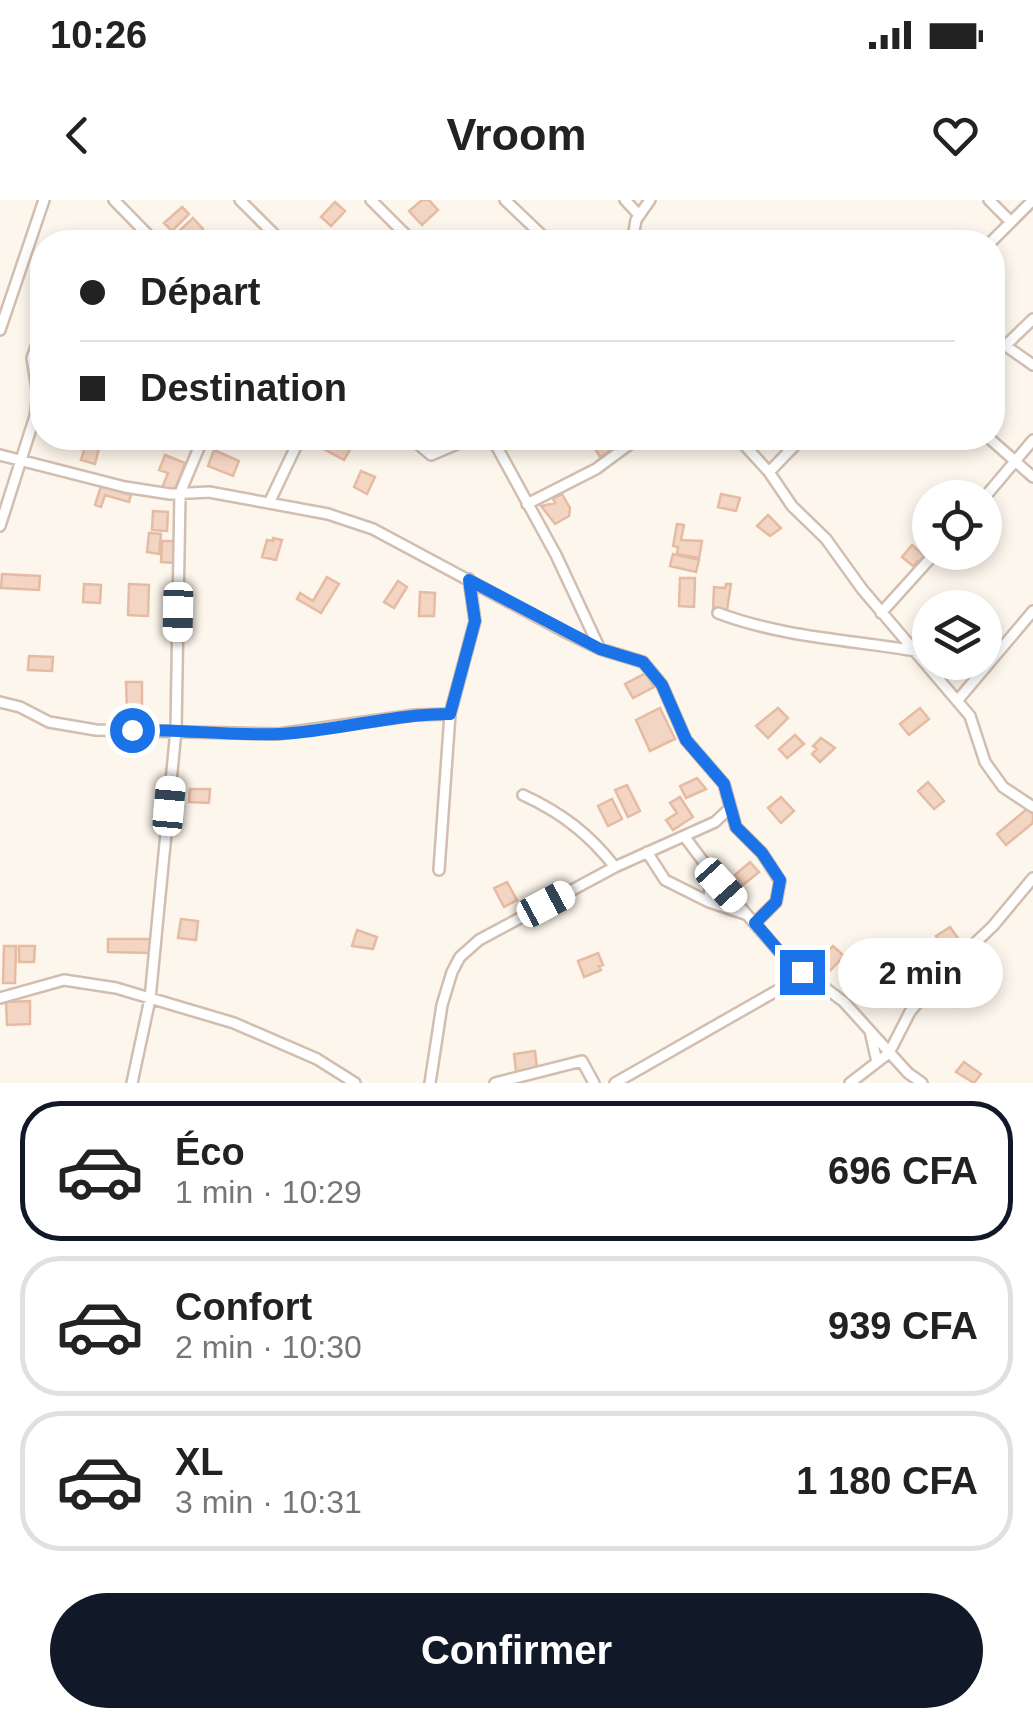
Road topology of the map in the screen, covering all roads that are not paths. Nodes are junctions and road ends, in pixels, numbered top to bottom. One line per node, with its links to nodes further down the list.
1 (44, 200): 12 (street)
2 (114, 200): 13 (street)
3 (240, 200): 14 (street)
4 (371, 200): 15 (street)
5 (505, 200): 16 (street)
6 (625, 200): 10 (street)
7 (990, 200): 11 (street)
8 (1032, 200): 11 (street)
9 (647, 201): 10 (street)
10 (639, 215): 17 (street)
11 (1011, 222): 18 (street)
12 (34, 230)
13 (144, 230)
14 (270, 230)
15 (401, 230)
16 (537, 230)
17 (635, 230)
18 (1003, 230)
19 (30, 241): 21 (street)
20 (1033, 319): 22 (street)
21 (0, 330)
22 (1006, 346): 23 (street)
23 (1033, 365)
24 (30, 428): 34 (street)
25 (1033, 440): 35 (street)
26 (198, 450): 39 (street)
27 (294, 450): 40 (street)
28 (499, 450): 41 (street)
29 (622, 450): 41 (street)
30 (749, 450): 36 (street)
31 (790, 450): 36 (street)
32 (1002, 450): 35 (street)
33 (0, 455): 34 (street)
34 (22, 460): 39 (street); 42 (street)
35 (1015, 462): 37 (street); 38 (street)
36 (769, 472): 47 (street)
37 (1033, 477)
38 (1000, 480)
39 (180, 493): 40 (street); 55 (street)
40 (269, 502): 44 (street)
41 (528, 504): 49 (street)
42 (0, 526)
43 (920, 570): 47 (street)
44 (469, 580): 49 (street); 54 (street)
45 (1033, 611): 52 (street)
46 (718, 613): 50 (street)
47 (882, 613): 48 (street)
48 (912, 647)
49 (600, 649): 58 (street)
50 (912, 651)
51 (940, 680): 52 (street)
52 (958, 700): 57 (street)
53 (0, 702): 55 (street)
54 (450, 714): 55 (street); 62 (street)
55 (176, 730): 69 (street)
56 (523, 795): 61 (street)
57 (1033, 807)
58 (730, 808): 59 (street); 66 (street)
59 (684, 836): 60 (street); 63 (street)
60 (647, 852): 61 (street); 65 (street)
61 (615, 867): 75 (street)
62 (439, 870)
63 (711, 872): 65 (street); 66 (street)
64 (1033, 878): 71 (street)
65 (709, 902): 66 (street)
66 (751, 919): 67 (street)
67 (802, 972): 70 (street); 78 (street)
68 (0, 998): 69 (street)
69 (150, 999): 73 (street); 74 (street)
70 (870, 1030): 71 (street); 72 (street)
71 (889, 1053): 72 (street); 80 (street)
72 (877, 1062): 79 (street)
73 (132, 1083)
74 (355, 1083)
75 (430, 1083)
76 (495, 1083): 77 (street)
77 (594, 1083)
78 (615, 1083)
79 (850, 1083)
80 (922, 1083)

